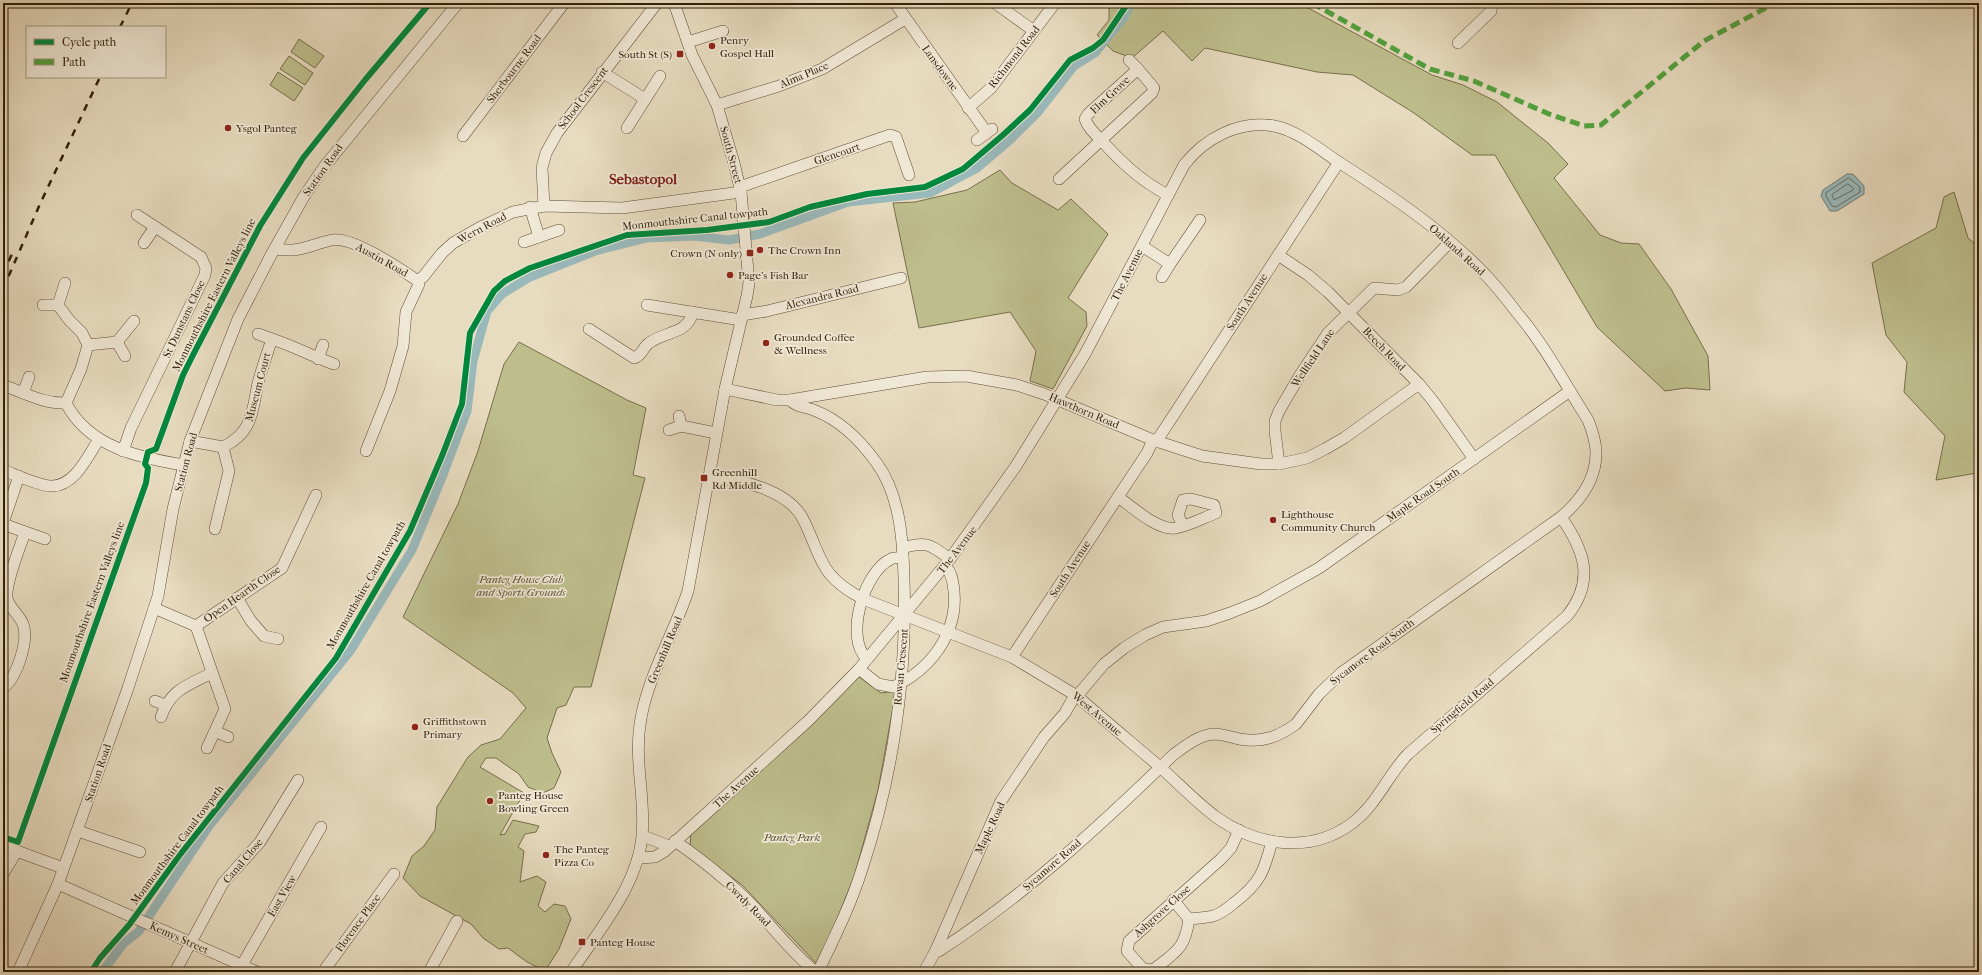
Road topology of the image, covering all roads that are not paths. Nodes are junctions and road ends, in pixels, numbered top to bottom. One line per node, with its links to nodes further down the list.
1 (458, 3): 42 (street, Station Road)
2 (564, 3): 22 (street, Sherbourne Road)
3 (657, 3): 16 (street, School Crescent)
4 (674, 3): 12 (street, South Street)
5 (895, 3): 9 (street, Lansdowne)
6 (996, 3): 11 (street)
7 (1055, 3): 11 (street, Richmond Road)
8 (1492, 3): 13 (street)
9 (905, 19): 19 (street, Alma Place); 20 (street, Lansdowne)
10 (724, 31): 12 (street)
11 (1034, 31): 20 (street, Richmond Road)
12 (688, 42): 19 (street, South Street)
13 (1458, 43)
14 (1129, 60): 15 (street, Elm Grove)
15 (1138, 69): 24 (street, Elm Grove); 24 (street, Elm Grove)
16 (602, 72): 18 (street); 31 (street, School Crescent)
17 (660, 76): 18 (street)
18 (645, 99): 21 (street)
19 (717, 105): 29 (street, South Street)
20 (968, 108): 23 (street, Lansdowne)
21 (627, 128)
22 (463, 136)
23 (977, 140)
24 (1102, 141): 28 (street, Elm Grove); 30 (street, Elm Grove)
25 (1339, 162): 26 (street, Oaklands Road); 39 (street, Oaklands Road); 43 (street, South Avenue)
26 (1184, 165): 30 (street, The Avenue)
27 (909, 175): 29 (street, Glencourt)
28 (1059, 179)
29 (740, 190): 31 (street, Wern Road); 54 (street, South Street)
30 (1168, 195): 41 (street, The Avenue)
31 (544, 206): 32 (street, Wern Road)
32 (530, 207): 37 (street); 47 (street, Wern Road)
33 (137, 215): 35 (street, St Dunstans Close)
34 (1200, 220): 44 (street)
35 (155, 228): 40 (street); 80 (street, St Dunstans Close)
36 (559, 230): 37 (street)
37 (539, 237): 38 (street)
38 (524, 242)
39 (1450, 242): 53 (street, Wellfield Lane); 69 (street, Oaklands Road)
40 (144, 243)
41 (1142, 246): 44 (street); 72 (street, The Avenue)
42 (275, 248): 47 (street, Austin Road); 77 (street, Station Road)
43 (1278, 256): 53 (street, Beech Road); 78 (street, South Avenue)
44 (1170, 264): 45 (street)
45 (1162, 277)
46 (901, 278): 54 (street, Alexandra Road)
47 (418, 280): 81 (street, Wern Road)
48 (65, 283): 50 (street)
49 (43, 305): 50 (street)
50 (58, 305): 61 (street)
51 (647, 305): 52 (street, Alexandra Road)
52 (693, 312): 54 (street, Alexandra Road); 56 (street)
53 (1349, 312): 66 (street, Beech Road); 83 (street, Wellfield Lane)
54 (742, 318): 68 (street, Greenhill Road)
55 (134, 321): 59 (street)
56 (589, 329)
57 (258, 334): 58 (street, Museum Court)
58 (272, 339): 63 (street, Museum Court); 79 (street, Museum Court)
59 (117, 342): 61 (street); 62 (street)
60 (322, 345): 63 (street)
61 (88, 346): 73 (street)
62 (125, 356)
63 (318, 359): 64 (street, Museum Court)
64 (334, 364)
65 (29, 377): 70 (street)
66 (1419, 384): 82 (street, Beech Road); 83 (street, Hawthorn Road)
67 (5, 386): 70 (street)
68 (725, 390): 71 (street, Hawthorn Road); 75 (street, Greenhill Road)
69 (1570, 391): 82 (street, Maple Road South); 90 (street, Oaklands Road)
70 (23, 393): 73 (street)
71 (790, 400): 72 (street, Hawthorn Road); 96 (street, Rowan Crescent)
72 (1056, 400): 78 (street, Hawthorn Road); 97 (street, The Avenue)
73 (66, 404): 76 (street)
74 (670, 430): 75 (street)
75 (716, 433): 87 (street, Greenhill Road)
76 (99, 439): 80 (street); 86 (street)
77 (190, 441): 79 (street); 84 (street, Station Road)
78 (1154, 441): 83 (street, Hawthorn Road); 89 (street, South Avenue)
79 (223, 447): 93 (street)
80 (123, 451): 84 (street)
81 (366, 451)
82 (1474, 459): 112 (street, Maple Road South)
83 (1279, 464)
84 (184, 465): 101 (street, Station Road)
85 (3, 470): 86 (street)
86 (19, 476): 91 (street)
87 (709, 478): 100 (street, West Avenue); 122 (street, Greenhill Road)
88 (316, 495): 98 (street, Open Hearth Close)
89 (1118, 497): 92 (street); 106 (street, South Avenue)
90 (1561, 518): 117 (street, Sycamore Road South); 123 (street, Springfield Road)
91 (3, 524): 94 (street)
92 (1183, 526): 92 (street)
93 (215, 529)
94 (25, 532): 95 (street); 99 (street)
95 (45, 539)
96 (902, 553): 97 (street); 100 (street); 102 (street, Rowan Crescent)
97 (948, 563): 102 (street, The Avenue); 104 (street)
98 (237, 598): 103 (street, Open Hearth Close); 105 (street)
99 (5, 599): 111 (street)
100 (863, 599): 102 (street, West Avenue); 107 (street)
101 (154, 608): 103 (street, Open Hearth Close); 121 (street, Station Road)
102 (905, 615): 104 (street, West Avenue); 107 (street, The Avenue); 110 (street, Rowan Crescent)
103 (196, 626): 109 (street, Open Hearth Close)
104 (948, 631): 106 (street, West Avenue); 110 (street)
105 (278, 639)
106 (1012, 657): 112 (street, West Avenue)
107 (867, 659): 108 (street, The Avenue)
108 (859, 669): 110 (street); 124 (street, The Avenue)
109 (212, 673): 113 (street); 114 (street, Open Hearth Close)
110 (901, 683): 145 (street, Rowan Crescent)
111 (3, 688)
112 (1076, 696): 117 (street, West Avenue); 137 (street, Maple Road)
113 (161, 717)
114 (215, 731): 115 (street); 116 (street, Open Hearth Close)
115 (228, 737)
116 (207, 748)
117 (1160, 767): 120 (street, West Avenue); 137 (street, Sycamore Road)
118 (298, 780): 136 (street, Canal Close)
119 (322, 827): 138 (street, East View)
120 (1239, 830): 123 (street, West Avenue); 133 (street, Ashgrove Close)
121 (78, 831): 127 (street); 129 (street, Station Road)
122 (643, 836): 124 (street, Cwrdy Road); 128 (street, Greenhill Road)
123 (1272, 841): 134 (street)
124 (672, 844): 128 (street, The Avenue); 145 (street, Cwrdy Road)
125 (3, 846): 126 (street)
126 (17, 852): 129 (street); 130 (street)
127 (140, 852)
128 (639, 858): 144 (street, Greenhill Road)
129 (64, 868): 132 (street, Station Road)
130 (3, 874)
131 (394, 874): 142 (street, Florence Place)
132 (58, 884): 136 (street, Kemys Street); 139 (street, Station Road)
133 (1173, 900): 134 (street); 134 (street, Ashgrove Close)
134 (1189, 919)
135 (458, 922): 143 (street)
136 (190, 943): 138 (street, Kemys Street); 140 (street, Canal Close)
137 (936, 950): 146 (street, Maple Road)
138 (239, 967): 141 (street, Kemys Street)
139 (18, 972)
140 (175, 972)
141 (258, 972)
142 (323, 972)
143 (429, 972)
144 (572, 972)
145 (817, 972)
146 (924, 972)

